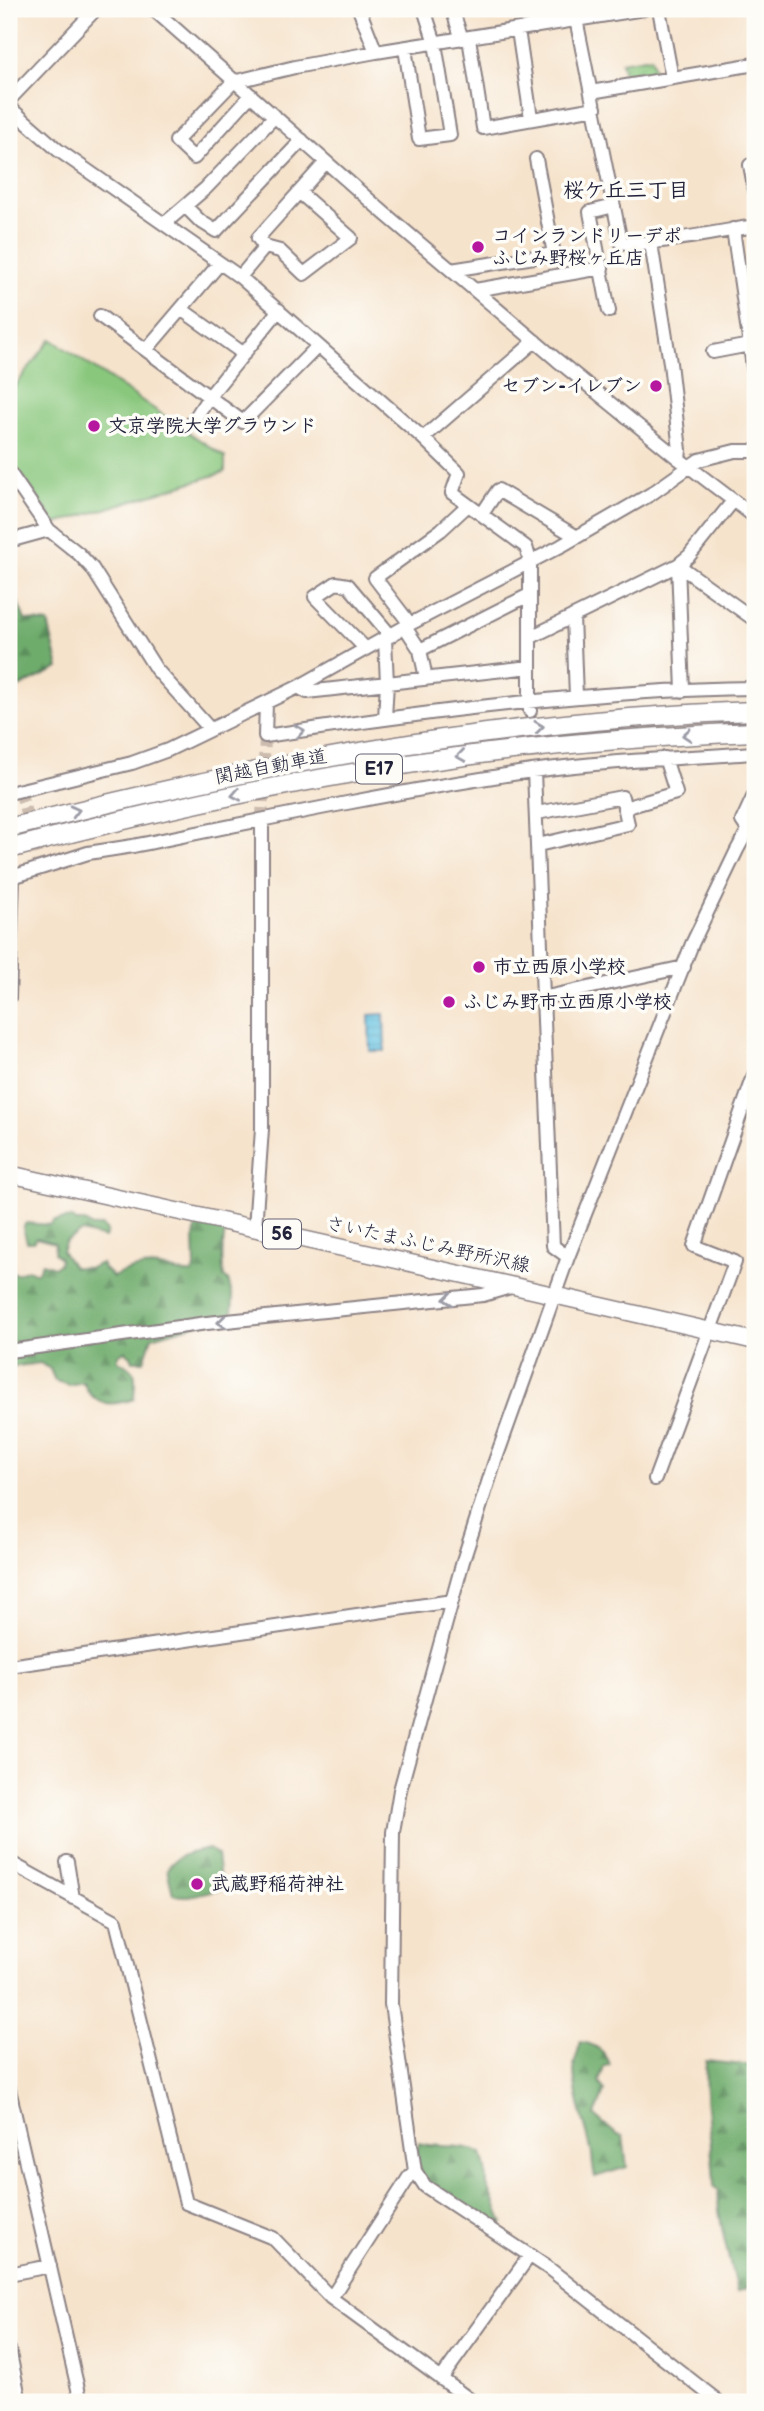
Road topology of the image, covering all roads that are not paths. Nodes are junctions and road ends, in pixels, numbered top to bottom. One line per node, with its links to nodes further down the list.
1 (96, 9): 21 (street)
2 (153, 9): 18 (street)
3 (359, 9): 15 (street)
4 (424, 9): 13 (street)
5 (452, 9): 12 (street)
6 (530, 9): 10 (street)
7 (644, 9): 9 (street)
8 (659, 9): 17 (street)
9 (583, 15): 10 (street); 19 (street)
10 (535, 27): 11 (street)
11 (517, 30): 12 (street); 25 (street)
12 (466, 38): 13 (street); 25 (street)
13 (435, 43): 14 (street); 14 (street)
14 (405, 48): 15 (street)
15 (376, 52): 18 (street)
16 (755, 64): 17 (street)
17 (671, 78): 19 (street)
18 (236, 80): 20 (street); 20 (street)
19 (591, 92): 23 (street)
20 (251, 95): 24 (street)
21 (9, 100)
22 (9, 107): 34 (street)
23 (595, 108): 25 (street); 33 (street)
24 (275, 116): 26 (street); 32 (street)
25 (531, 118)
26 (302, 140): 28 (street); 32 (street)
27 (536, 159): 41 (street)
28 (327, 162): 31 (street); 41 (street)
29 (755, 164): 30 (street)
30 (755, 191)
31 (299, 192): 38 (street); 38 (street)
32 (186, 206): 34 (street)
33 (614, 206): 37 (street); 40 (street)
34 (164, 224): 39 (street)
35 (755, 226): 36 (street)
36 (733, 229): 37 (street); 44 (street)
37 (651, 243): 60 (street)
38 (265, 247): 42 (street)
39 (220, 263): 42 (street); 45 (street)
40 (602, 268): 43 (street); 47 (street)
41 (451, 270): 43 (street)
42 (240, 276): 46 (street)
43 (475, 290): 49 (street)
44 (749, 291): 50 (street)
45 (181, 309): 52 (street); 54 (street)
46 (279, 310): 51 (street); 54 (street)
47 (609, 311)
48 (100, 316): 52 (street)
49 (535, 341): 58 (street); 60 (street)
50 (753, 345): 53 (street); 55 (street)
51 (318, 346): 56 (street); 58 (street)
52 (146, 350): 56 (street)
53 (713, 352)
54 (244, 354): 56 (street)
55 (755, 381)
56 (208, 398): 57 (street)
57 (192, 423)
58 (423, 438): 64 (street)
59 (755, 451): 61 (street)
60 (678, 459): 61 (street)
61 (690, 467): 63 (street); 68 (street)
62 (9, 472): 67 (street)
63 (733, 501): 66 (street); 71 (street)
64 (468, 505): 65 (street); 75 (street)
65 (482, 514): 68 (street); 70 (street)
66 (755, 517)
67 (49, 530): 69 (street); 91 (street)
68 (577, 537): 70 (street)
69 (9, 541)
70 (530, 561): 72 (street); 75 (street)
71 (678, 565): 73 (street); 74 (street); 85 (street)
72 (529, 595): 77 (street); 79 (street)
73 (573, 616): 77 (street); 86 (street)
74 (755, 620)
75 (408, 625): 76 (street); 79 (street)
76 (388, 637): 78 (street); 78 (street); 82 (street)
77 (531, 637): 80 (street)
78 (366, 649): 83 (street)
79 (420, 650): 81 (street)
80 (530, 667): 81 (street); 88 (street)
81 (426, 678): 82 (street)
82 (387, 683): 83 (street); 90 (street)
83 (298, 687): 87 (street)
84 (755, 688): 85 (street)
85 (683, 691): 86 (street)
86 (576, 697): 88 (street)
87 (266, 703): 90 (street, one-way to 90); 91 (street)
88 (530, 706): 90 (street)
89 (755, 711): 102 (highway, 関越自動車道 / E17, one-way to 89)
90 (384, 718)
91 (210, 729): 96 (street)
92 (755, 732): 105 (highway, 関越自動車道 / E17, one-way to 105)
93 (755, 752): 94 (street)
94 (665, 758): 95 (street); 98 (street)
95 (534, 771): 99 (street); 101 (street)
96 (9, 793)
97 (755, 793): 103 (street)
98 (624, 808): 99 (street); 104 (street)
99 (537, 813): 104 (street)
100 (755, 817): 103 (street)
101 (262, 820): 106 (street); 112 (street)
102 (9, 828)
103 (752, 829): 107 (street)
104 (538, 845): 109 (street)
105 (9, 849)
106 (11, 877): 108 (street)
107 (684, 967): 109 (street); 113 (street)
108 (9, 998)
109 (542, 998): 113 (street)
110 (755, 1073): 116 (street)
111 (9, 1174): 112 (main road, さいたまふじみ野所沢線 / 56)
112 (255, 1228): 114 (main road, さいたまふじみ野所沢線 / 56)
113 (568, 1257): 115 (street)
114 (514, 1286): 115 (main road, さいたまふじみ野所沢線 / 56); 118 (street, one-way to 118)
115 (556, 1295): 116 (main road, さいたまふじみ野所沢線 / 56); 120 (street)
116 (709, 1330): 117 (main road, さいたまふじみ野所沢線 / 56); 119 (street)
117 (755, 1341)
118 (9, 1351)
119 (654, 1479)
120 (452, 1601): 121 (street); 127 (street)
121 (9, 1666)
122 (9, 1862): 124 (street)
123 (67, 1862): 124 (street)
124 (73, 1898): 131 (street)
125 (9, 2089): 126 (street)
126 (14, 2135): 129 (street)
127 (415, 2171): 128 (street); 131 (street)
128 (530, 2255): 133 (street); 137 (street)
129 (50, 2266): 130 (street); 135 (street)
130 (9, 2274)
131 (331, 2298): 133 (street)
132 (9, 2349): 134 (street)
133 (441, 2379): 136 (street)
134 (20, 2402)
135 (80, 2402)
136 (473, 2402)
137 (719, 2402)

